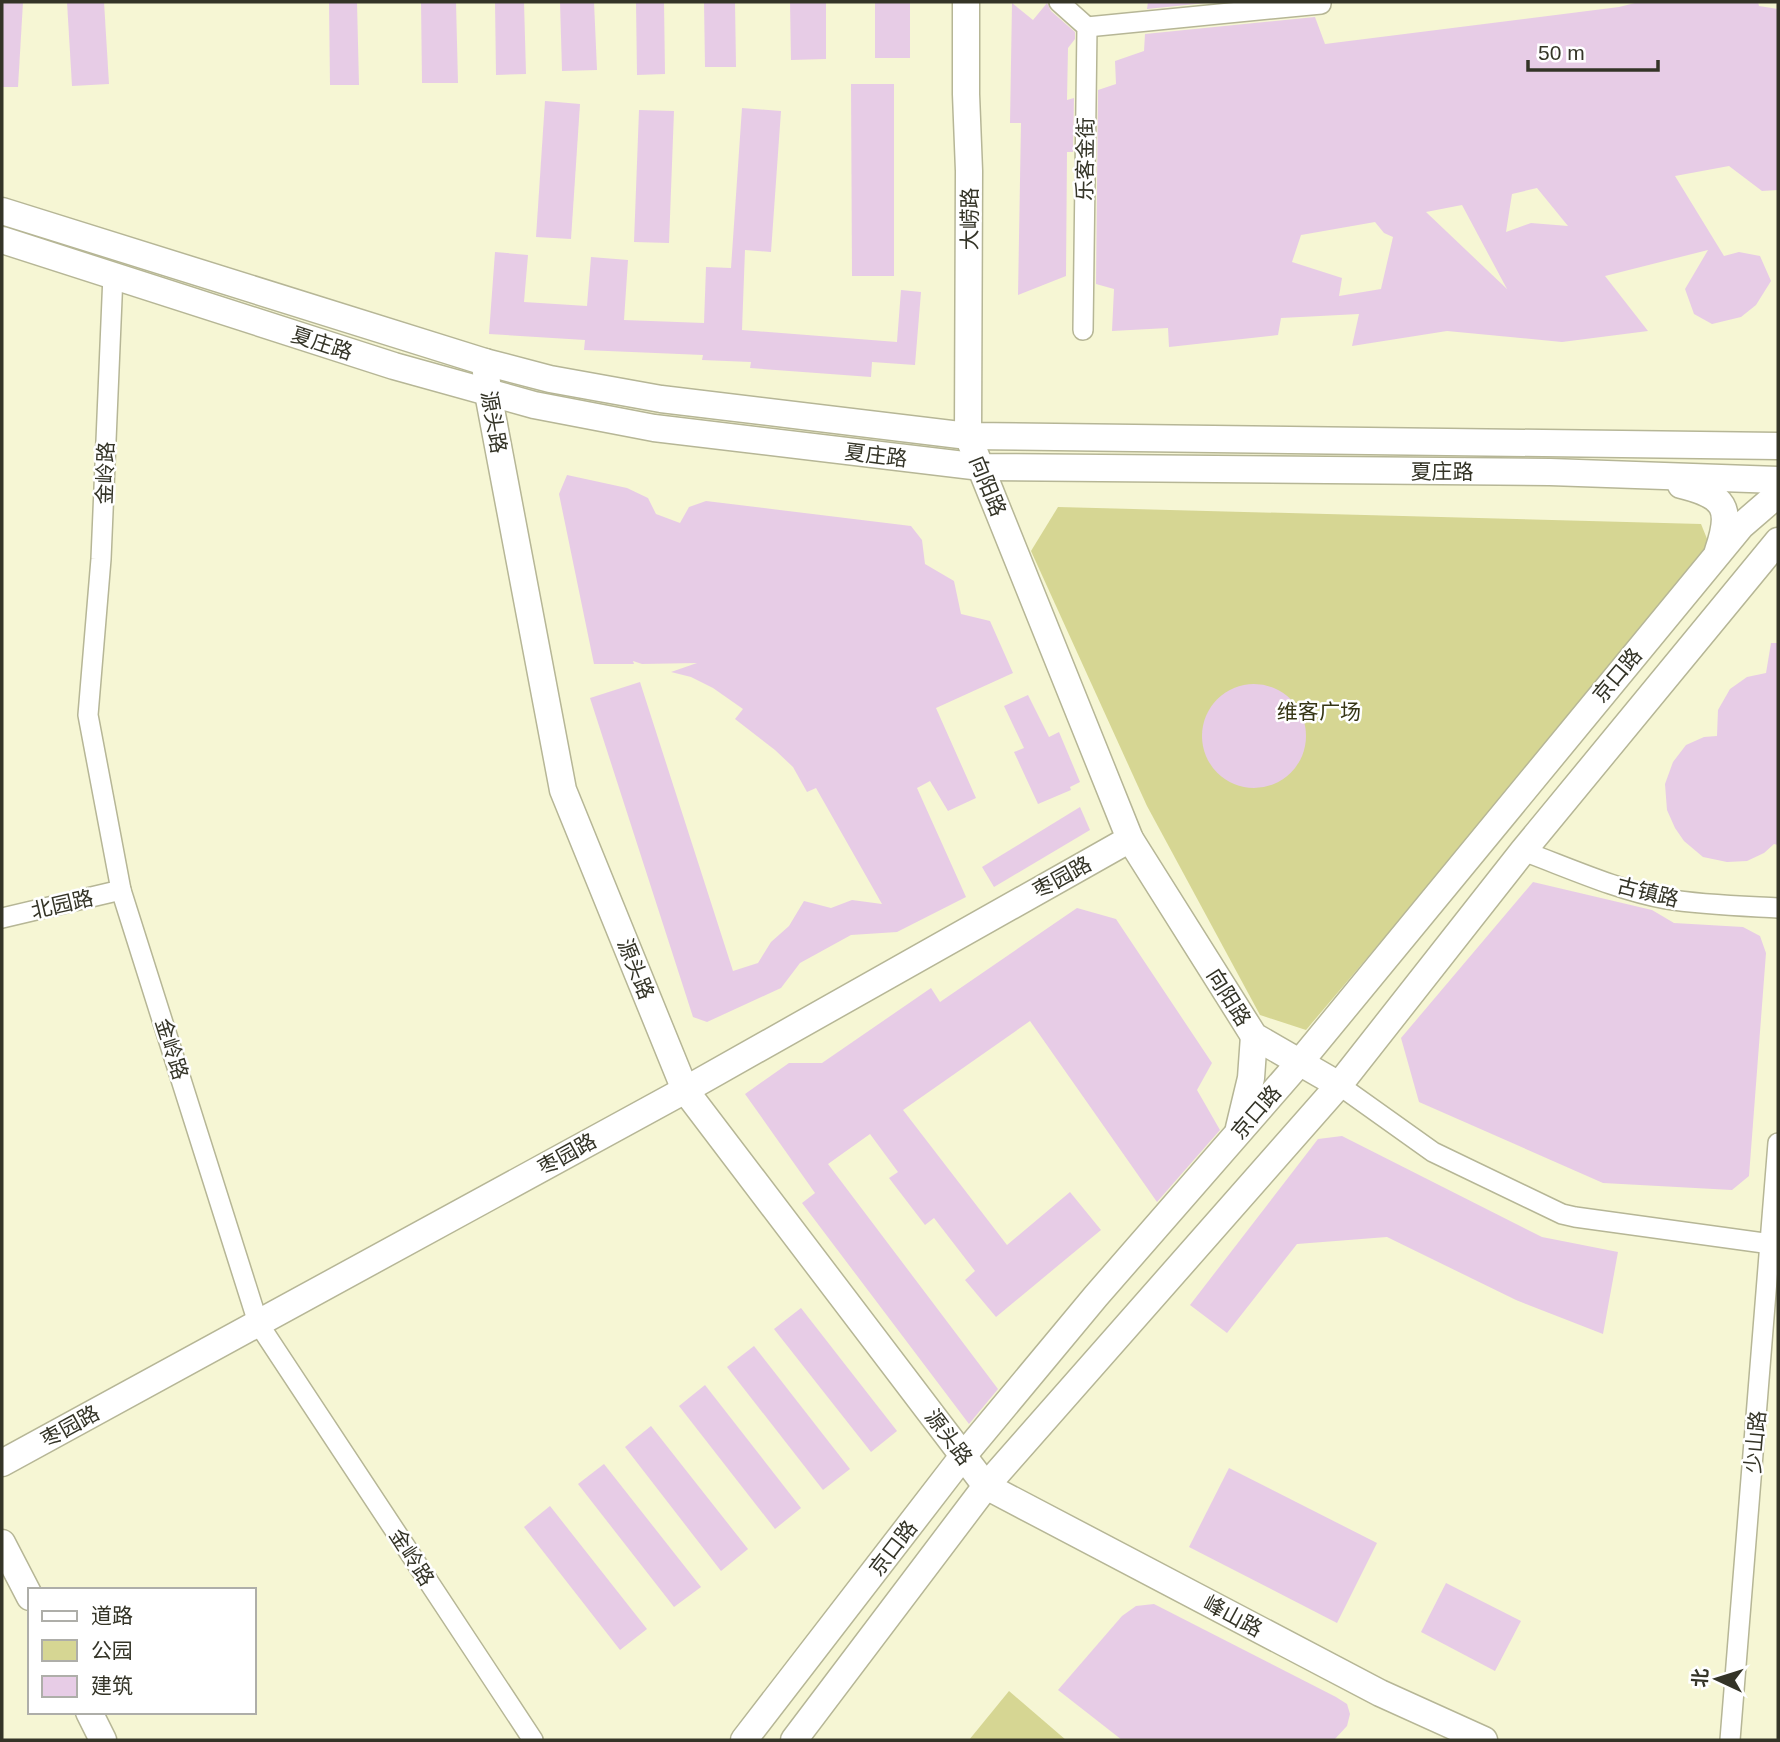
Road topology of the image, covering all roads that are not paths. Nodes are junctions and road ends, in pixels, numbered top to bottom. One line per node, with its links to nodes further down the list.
1 (966, 2): 11 (main road, 大崂路)
2 (1059, 2): 4 (street)
3 (1321, 4): 4 (street)
4 (1087, 27): 8 (street, 乐客金街)
5 (2, 211): 9 (main road, 夏庄路)
6 (2, 240): 7 (main road, 夏庄路)
7 (113, 275): 10 (main road, 夏庄路); 21 (street, 金岭路)
8 (1083, 330)
9 (485, 362): 10 (main road, 源头路); 11 (main road, 夏庄路)
10 (488, 393): 13 (main road, 夏庄路); 27 (main road, 源头路)
11 (968, 436): 12 (main road, 夏庄路); 13 (main road, 向阳路)
12 (1778, 446)
13 (981, 467): 14 (main road, 夏庄路); 19 (main road, 向阳路)
14 (1653, 476): 15 (main road, 夏庄路); 18 (main road)
15 (1778, 480)
16 (1778, 494): 18 (main road, 京口路)
17 (1778, 541): 20 (main road, 京口路)
18 (1716, 556): 25 (main road, 京口路)
19 (1130, 839): 24 (main road, 向阳路); 27 (main road, 枣园路)
20 (1523, 851): 22 (street, 古镇路); 26 (main road, 京口路)
21 (121, 890): 23 (street, 北园路); 31 (street, 金岭路)
22 (1778, 908)
23 (2, 918)
24 (1254, 1036): 25 (main road, 向阳路); 28 (main road)
25 (1300, 1062): 26 (main road, 向阳路); 28 (main road, 京口路)
26 (1339, 1085): 30 (street, 向阳路); 34 (main road, 京口路)
27 (685, 1090): 31 (main road, 枣园路); 32 (main road, 源头路)
28 (1238, 1133): 32 (main road, 京口路)
29 (1778, 1143): 30 (street, 少山路)
30 (1775, 1243): 43 (street, 少山路)
31 (258, 1323): 33 (main road, 枣园路); 39 (street, 金岭路)
32 (963, 1456): 34 (main road, 源头路); 40 (main road, 京口路)
33 (2, 1463)
34 (986, 1486): 41 (main road, 京口路); 42 (main road, 峰山路)
35 (2, 1543): 36 (main road)
36 (28, 1593)
37 (90, 1714): 38 (main road)
38 (103, 1740)
39 (533, 1740)
40 (744, 1740)
41 (794, 1740)
42 (1484, 1740)
43 (1730, 1740)

